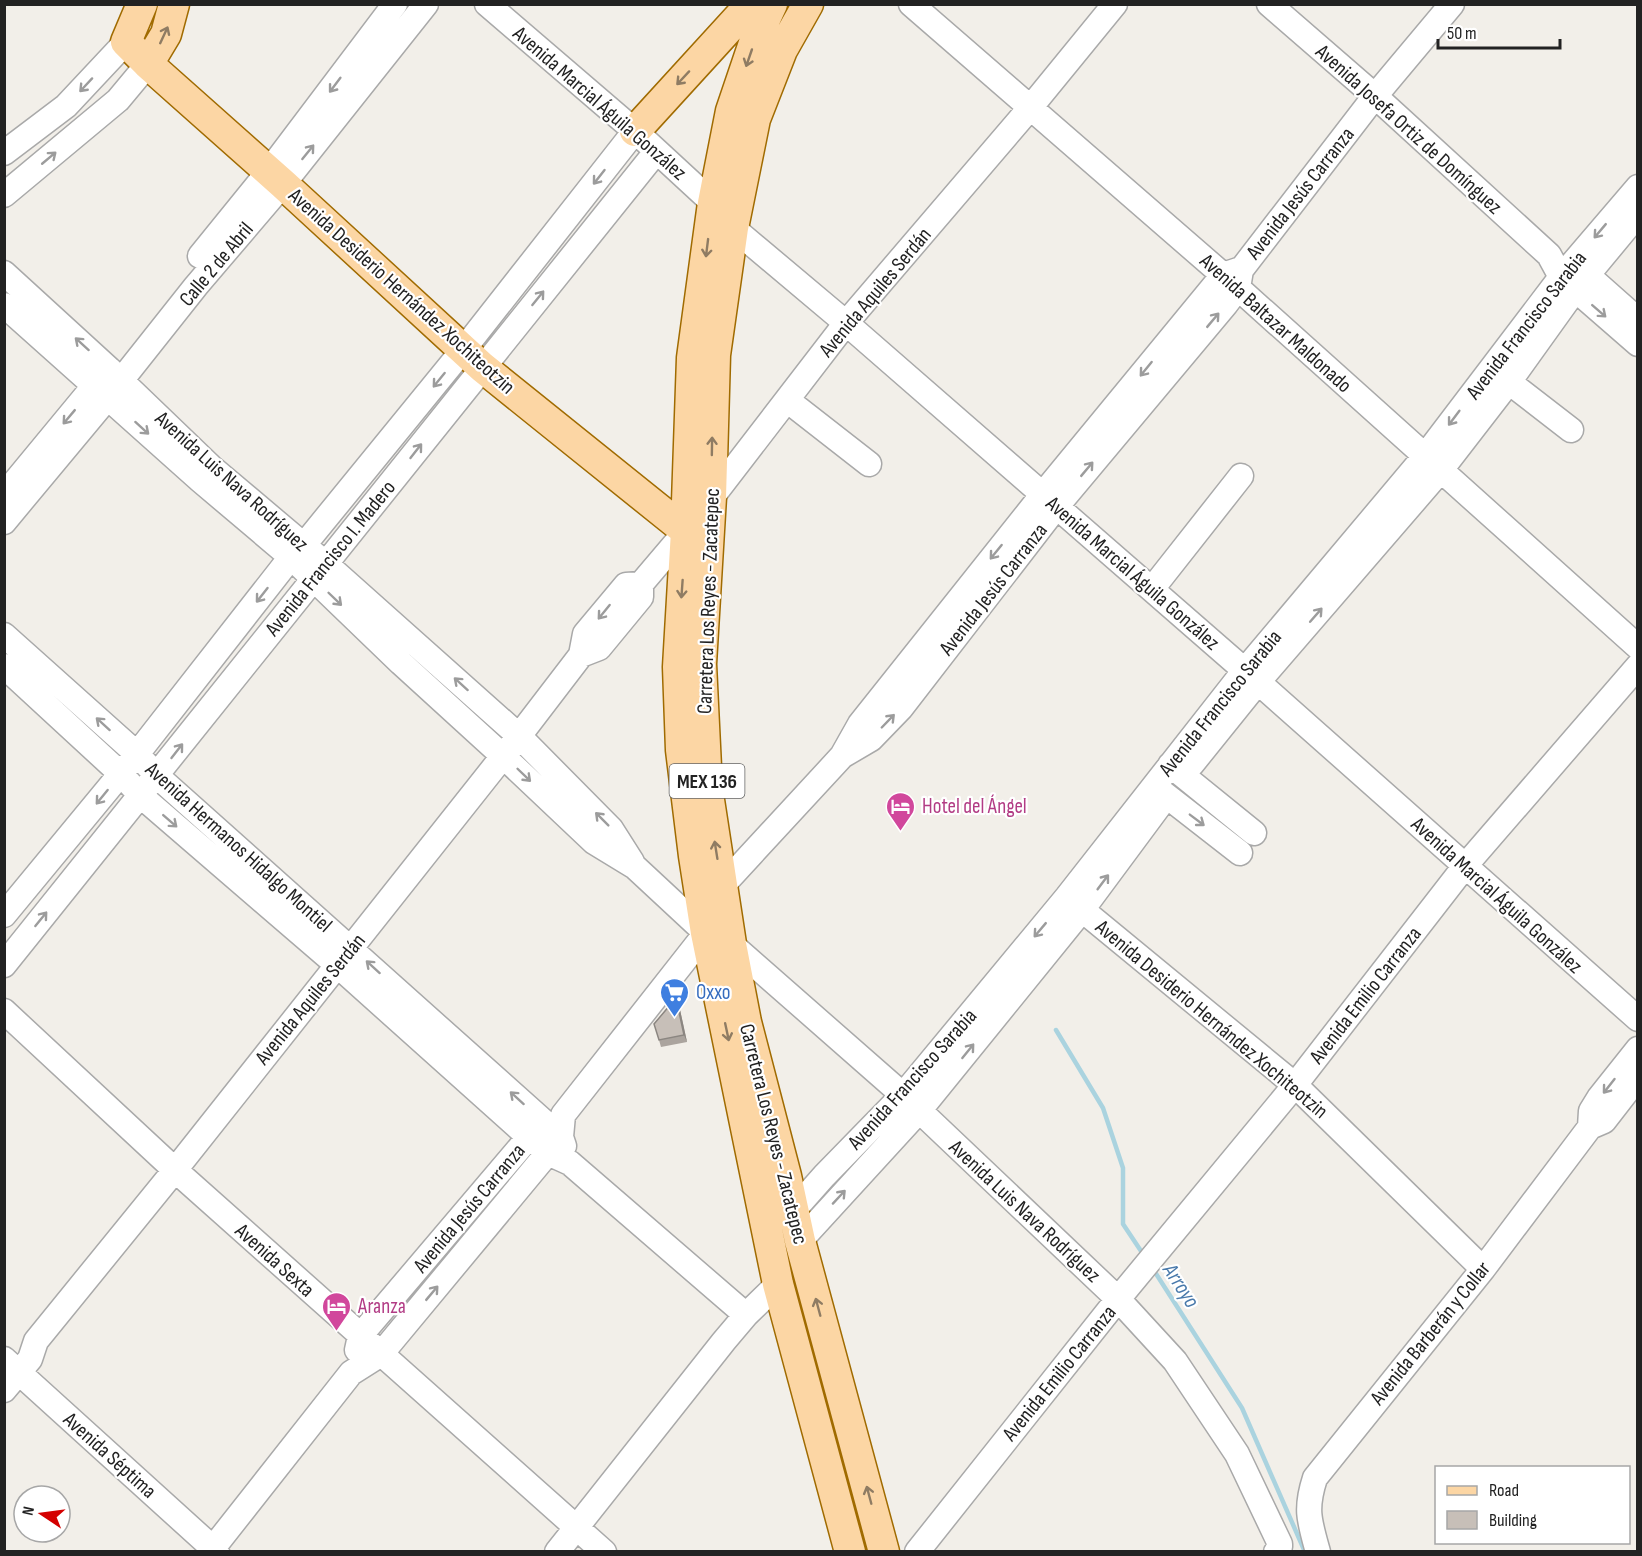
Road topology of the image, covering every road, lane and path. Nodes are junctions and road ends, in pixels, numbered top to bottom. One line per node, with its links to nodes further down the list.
1 (142, 4): 13 (main road)
2 (174, 4): 14 (main road, one-way to 2)
3 (395, 4): 15 (street, Calle 2 de Abril)
4 (426, 4): 15 (street, Calle 2 de Abril)
5 (487, 4): 18 (street, Avenida Marcial Águila González)
6 (751, 4): 18 (main road, one-way to 18)
7 (772, 4): 24 (main road, Carretera Los Reyes - Zacatepec / MEX 136, one-way to 24)
8 (807, 4): 26 (main road, Carretera Los Reyes - Zacatepec / MEX 136)
9 (911, 4): 17 (street, Avenida Baltazar Maldonado)
10 (1115, 4): 17 (street, Avenida Aquiles Serdán)
11 (1269, 4): 16 (street, Avenida Josefa Ortiz de Domínguez)
12 (1452, 4): 16 (street, Avenida Jesús Carranza)
13 (126, 42): 14 (main road, Avenida Desiderio Hernández Xochiteotzin); 20 (street, one-way to 20)
14 (148, 64): 21 (main road, Avenida Desiderio Hernández Xochiteotzin); 23 (street, one-way to 14)
15 (361, 68): 21 (street, Calle 2 de Abril)
16 (1375, 96): 30 (street, Avenida Josefa Ortiz de Domínguez); 31 (street, Avenida Jesús Carranza)
17 (1030, 108): 31 (street, Avenida Baltazar Maldonado); 33 (street, Avenida Aquiles Serdán)
18 (635, 131): 19 (street, Avenida Marcial Águila González); 27 (street, Avenida Francisco I. Madero, one-way to 27)
19 (656, 152): 24 (street, Avenida Marcial Águila González); 28 (street, Avenida Francisco I. Madero)
20 (4, 153)
21 (276, 178): 35 (main road, Avenida Desiderio Hernández Xochiteotzin); 37 (street, Calle 2 de Abril)
22 (1638, 187): 30 (street, Avenida Francisco Sarabia, one-way to 30)
23 (4, 195)
24 (713, 203): 26 (street, Avenida Marcial Águila González); 49 (main road, Carretera Los Reyes - Zacatepec / MEX 136, one-way to 49)
25 (1638, 214): 30 (street, Avenida Francisco Sarabia)
26 (733, 228): 33 (street, Avenida Marcial Águila González); 46 (main road, Carretera Los Reyes - Zacatepec / MEX 136, one-way to 26)
27 (540, 252): 28 (street); 35 (street, Avenida Francisco I. Madero)
28 (561, 269): 35 (street, Avenida Francisco I. Madero, one-way to 28)
29 (4, 273): 37 (street, Avenida Luis Nava Rodríguez, one-way to 29)
30 (1574, 276): 34 (street, Avenida Josefa Ortiz de Domínguez); 36 (street, Avenida Francisco Sarabia); 40 (street, Avenida Francisco Sarabia, one-way to 40)
31 (1234, 277): 40 (street, Avenida Baltazar Maldonado); 47 (street, Avenida Jesús Carranza)
32 (4, 305): 37 (street, Avenida Luis Nava Rodríguez)
33 (846, 322): 38 (street, Avenida Aquiles Serdán); 47 (street, Avenida Marcial Águila González)
34 (1636, 333)
35 (473, 358): 41 (street, Avenida Francisco I. Madero, one-way to 41); 44 (street, Avenida Francisco I. Madero, one-way to 35); 49 (main road, Avenida Desiderio Hernández Xochiteotzin)
36 (1509, 382): 39 (street); 40 (street, Avenida Francisco Sarabia)
37 (108, 383): 45 (street, Calle 2 de Abril); 50 (street, Avenida Luis Nava Rodríguez)
38 (787, 400): 42 (street); 46 (street, Avenida Aquiles Serdán)
39 (1571, 430)
40 (1433, 463): 55 (street, Avenida Baltazar Maldonado); 61 (street, Avenida Francisco Sarabia)
41 (369, 464): 44 (street); 50 (street, Avenida Francisco I. Madero)
42 (869, 464)
43 (1241, 476): 52 (street)
44 (392, 481): 51 (street, Avenida Francisco I. Madero)
45 (16, 490): 48 (street, Calle 2 de Abril)
46 (711, 497): 49 (street, Avenida Aquiles Serdán); 76 (main road, Carretera Los Reyes - Zacatepec / MEX 136, one-way to 46)
47 (1050, 500): 52 (street, Avenida Marcial Águila González); 76 (street, Avenida Jesús Carranza)
48 (4, 522)
49 (686, 531): 63 (street, Avenida Aquiles Serdán); 82 (main road, Carretera Los Reyes - Zacatepec / MEX 136, one-way to 82)
50 (297, 551): 51 (street, Avenida Luis Nava Rodríguez); 56 (street, Avenida Francisco I. Madero, one-way to 56)
51 (320, 571): 54 (street, Avenida Luis Nava Rodríguez); 57 (street, Avenida Luis Nava Rodríguez, one-way to 57); 60 (street, Avenida Francisco I. Madero)
52 (1152, 589): 61 (street, Avenida Marcial Águila González)
53 (4, 635): 62 (street, Avenida Hermanos Hidalgo Montiel)
54 (418, 645): 57 (street); 63 (street, Avenida Luis Nava Rodríguez, one-way to 54)
55 (1638, 647)
56 (218, 652): 60 (street); 64 (street, Avenida Francisco I. Madero)
57 (401, 663): 65 (street, Avenida Luis Nava Rodríguez)
58 (4, 666): 62 (street, Avenida Hermanos Hidalgo Montiel)
59 (1638, 666): 72 (street, Avenida Emilio Carranza)
60 (239, 672): 68 (street, Avenida Francisco I. Madero, one-way to 60)
61 (1252, 676): 66 (street, Avenida Francisco Sarabia); 72 (street, Avenida Marcial Águila González)
62 (42, 685): 64 (street, Avenida Hermanos Hidalgo Montiel, one-way to 62); 67 (street, Avenida Hermanos Hidalgo Montiel)
63 (519, 736): 65 (street, Avenida Aquiles Serdán); 73 (street, Avenida Luis Nava Rodríguez, one-way to 63)
64 (137, 754): 67 (street, Avenida Francisco I. Madero); 68 (street, Avenida Hermanos Hidalgo Montiel)
65 (503, 756): 73 (street, Avenida Luis Nava Rodríguez, one-way to 73); 83 (street, Avenida Aquiles Serdán)
66 (1176, 771): 69 (street, Avenida Francisco Sarabia); 69 (street, one-way to 66)
67 (121, 774): 70 (street, Avenida Hermanos Hidalgo Montiel); 75 (street, Avenida Francisco I. Madero, one-way to 75)
68 (157, 776): 70 (street, Avenida Francisco I. Madero); 71 (street, Avenida Hermanos Hidalgo Montiel)
69 (1160, 791): 79 (street, Avenida Francisco Sarabia)
70 (141, 796): 74 (street, Avenida Hermanos Hidalgo Montiel, one-way to 74); 77 (street, Avenida Francisco I. Madero)
71 (247, 854): 74 (street); 78 (street, Avenida Hermanos Hidalgo Montiel)
72 (1465, 866): 86 (street, Avenida Marcial Águila González); 89 (street, Avenida Emilio Carranza)
73 (635, 867): 82 (street, Avenida Luis Nava Rodríguez)
74 (232, 874): 80 (street, Avenida Hermanos Hidalgo Montiel)
75 (38, 875): 77 (street); 81 (street, Avenida Francisco I. Madero)
76 (722, 886): 82 (main road, Carretera Los Reyes - Zacatepec / MEX 136)
77 (62, 894): 84 (street, Avenida Francisco I. Madero, one-way to 77)
78 (291, 894): 80 (street); 83 (street, Avenida Hermanos Hidalgo Montiel)
79 (1074, 904): 89 (street, Avenida Desiderio Hernández Xochiteotzin); 90 (street, Avenida Francisco Sarabia)
80 (276, 913): 83 (street, Avenida Hermanos Hidalgo Montiel)
81 (4, 915)
82 (719, 938): 90 (street, Avenida Luis Nava Rodríguez); 92 (street, Avenida Jesús Carranza); 94 (main road, Carretera Los Reyes - Zacatepec / MEX 136); 97 (main road, Carretera Los Reyes - Zacatepec / MEX 136, one-way to 97)
83 (344, 956): 92 (street, Avenida Hermanos Hidalgo Montiel); 93 (street, Avenida Aquiles Serdán)
84 (4, 965)
85 (4, 1011): 93 (street, Avenida Sexta)
86 (1638, 1019)
87 (1638, 1049): 91 (street, Avenida Barberán y Collar, one-way to 91)
88 (1638, 1077): 91 (street, Avenida Barberán y Collar)
89 (1295, 1085): 96 (street, Avenida Desiderio Hernández Xochiteotzin); 98 (street, Avenida Emilio Carranza)
90 (911, 1103): 94 (street, Avenida Francisco Sarabia); 95 (street, Avenida Francisco Sarabia, one-way to 90); 98 (street, Avenida Luis Nava Rodríguez)
91 (1590, 1127): 96 (street, Avenida Barberán y Collar)
92 (552, 1138): 99 (street, Avenida Hermanos Hidalgo Montiel); 100 (street, Avenida Jesús Carranza); 101 (street, Avenida Jesús Carranza, one-way to 92)
93 (175, 1170): 100 (street, Avenida Sexta); 102 (street, Avenida Aquiles Serdán)
94 (793, 1211): 95 (main road, Carretera Los Reyes - Zacatepec / MEX 136)
95 (800, 1240): 109 (main road, Carretera Los Reyes - Zacatepec / MEX 136, one-way to 95)
96 (1483, 1269): 112 (street, Avenida Barberán y Collar)
97 (778, 1284): 99 (street); 108 (main road, Carretera Los Reyes - Zacatepec / MEX 136)
98 (1118, 1299): 110 (street, Avenida Emilio Carranza); 111 (street, Avenida Luis Nava Rodríguez)
99 (746, 1315): 104 (street)
100 (360, 1336): 101 (street, Avenida Sexta); 103 (street, Avenida Jesús Carranza)
101 (381, 1354): 103 (street, Avenida Jesús Carranza); 104 (street, Avenida Sexta)
102 (8, 1368): 105 (street, Avenida Séptima)
103 (351, 1373): 105 (street, Avenida Jesús Carranza)
104 (577, 1527): 106 (street); 107 (street, Avenida Sexta)
105 (213, 1550)
106 (557, 1551)
107 (604, 1551)
108 (850, 1551)
109 (884, 1551)
110 (916, 1551)
111 (1276, 1551)
112 (1318, 1551)

